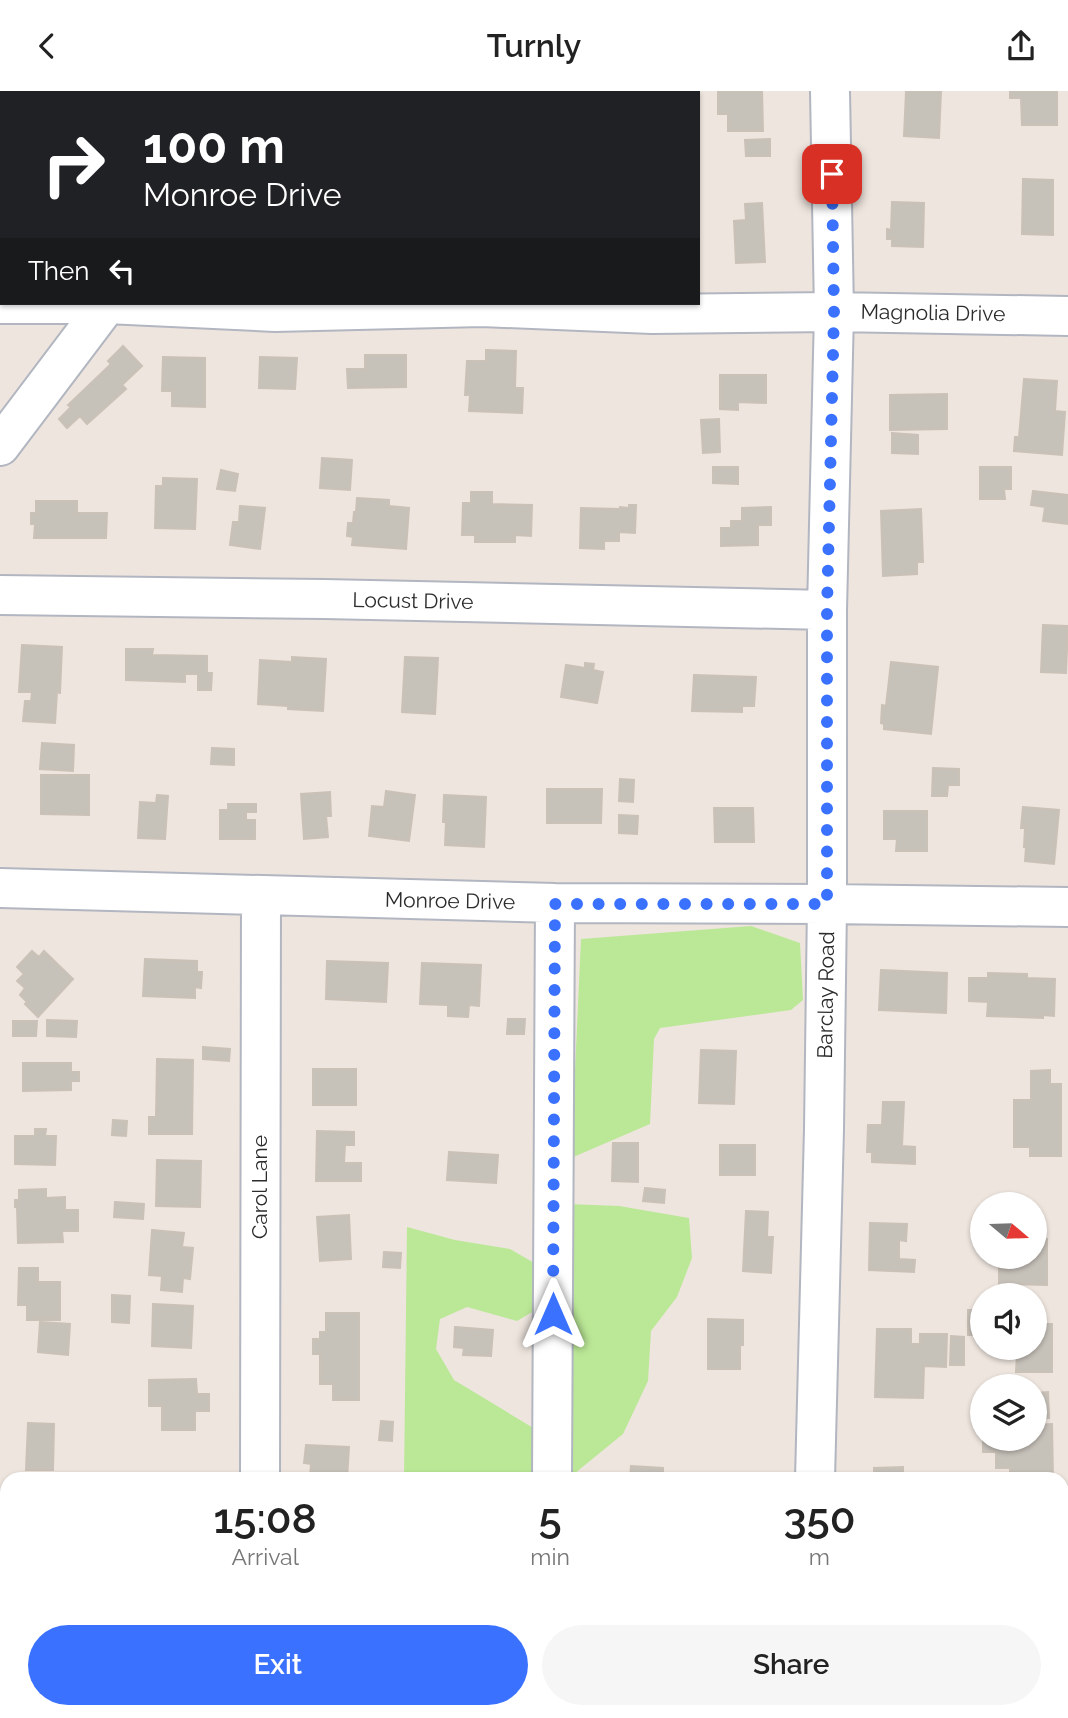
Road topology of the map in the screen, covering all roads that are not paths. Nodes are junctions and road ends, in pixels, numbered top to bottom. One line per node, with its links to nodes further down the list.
1 (830, 91): 4 (street, Barclay Road)
2 (107, 305): 6 (street)
3 (129, 305): 4 (street, Magnolia Drive)
4 (834, 312): 5 (street, Magnolia Drive); 8 (street, Barclay Road)
5 (1068, 316)
6 (0, 446)
7 (0, 595): 8 (street, Locust Drive)
8 (827, 610): 12 (street, Barclay Road)
9 (0, 888): 10 (street, Monroe Drive)
10 (261, 896): 11 (street, Monroe Drive); 14 (street, Carol Lane)
11 (555, 904): 12 (street, Monroe Drive); 15 (street)
12 (827, 904): 13 (street, Monroe Drive); 16 (street, Barclay Road)
13 (1068, 907)
14 (260, 1472)
15 (552, 1472)
16 (815, 1472)

